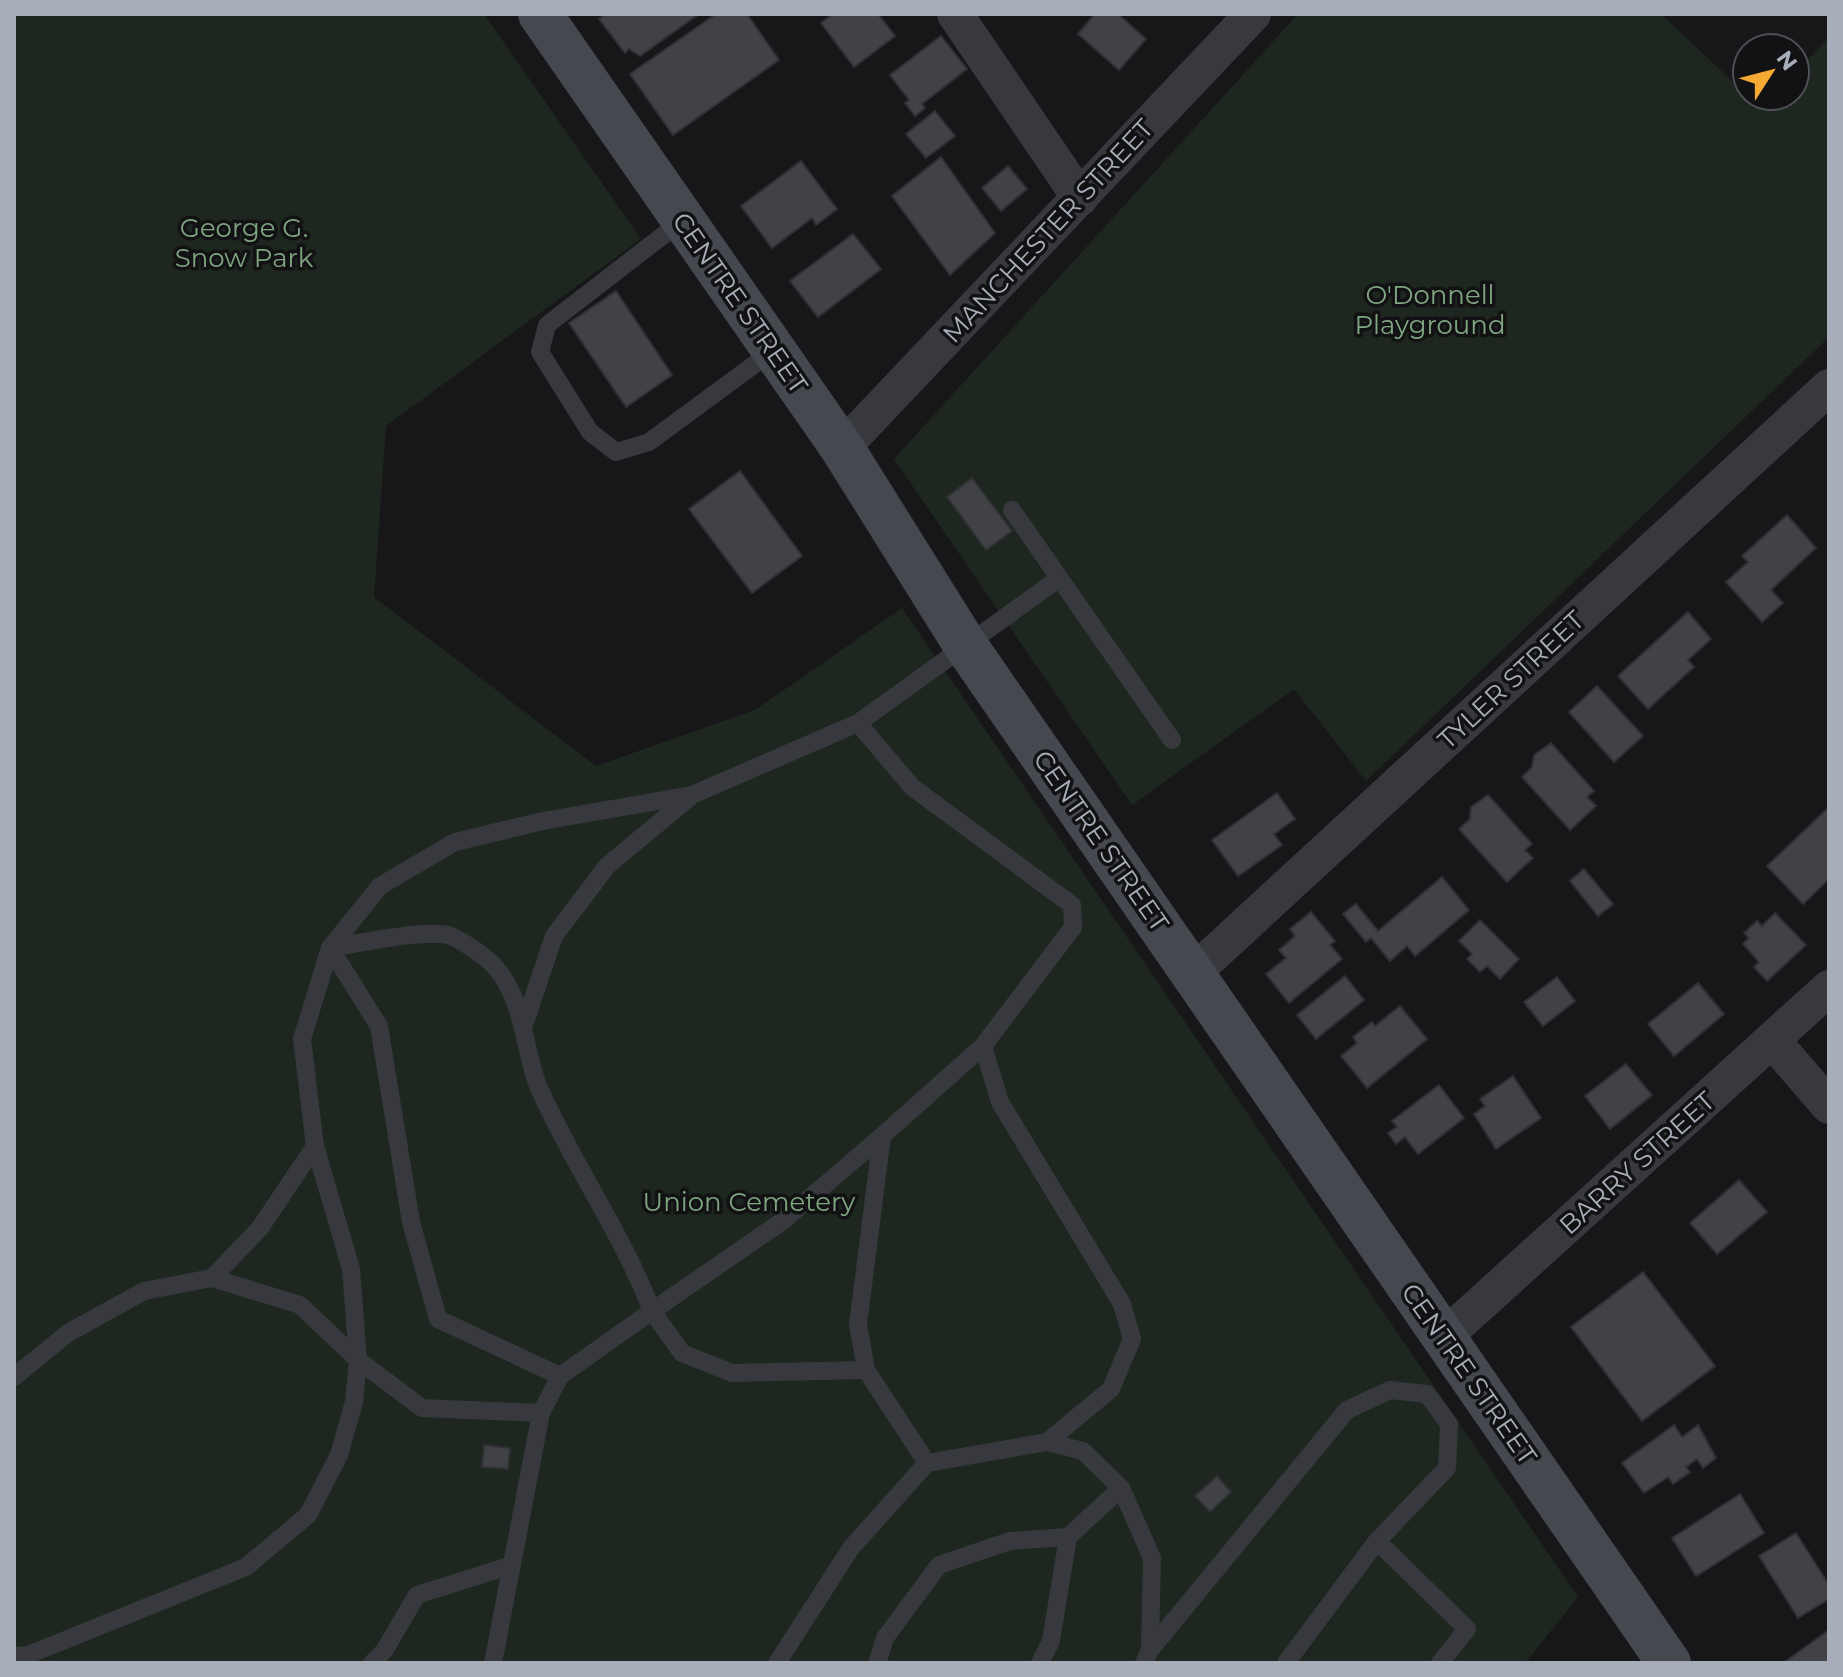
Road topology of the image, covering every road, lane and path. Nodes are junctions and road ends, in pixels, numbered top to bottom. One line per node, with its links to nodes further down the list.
1 (540, 14): 5 (main road, CENTRE STREET)
2 (955, 14): 4 (street)
3 (1253, 14): 4 (street, MANCHESTER STREET)
4 (1080, 198): 8 (street, MANCHESTER STREET)
5 (683, 220): 6 (main road, CENTRE STREET); 6 (lane)
6 (774, 350): 8 (main road, CENTRE STREET)
7 (1829, 387): 16 (street, TYLER STREET)
8 (842, 448): 11 (main road, CENTRE STREET)
9 (1012, 510): 10 (lane)
10 (1058, 579): 11 (lane); 13 (lane)
11 (964, 643): 12 (lane); 16 (main road, CENTRE STREET)
12 (858, 723): 14 (lane); 20 (lane)
13 (1172, 740)
14 (692, 795): 15 (lane); 18 (lane)
15 (330, 948): 18 (lane); 23 (lane); 29 (lane)
16 (1193, 973): 26 (main road, CENTRE STREET)
17 (1829, 988): 19 (street, BARRY STREET)
18 (524, 1025): 25 (lane)
19 (1772, 1040): 21 (street); 26 (street, BARRY STREET)
20 (983, 1046): 22 (lane); 32 (lane)
21 (1829, 1106)
22 (882, 1136): 25 (lane); 28 (lane)
23 (315, 1146): 24 (lane); 27 (lane)
24 (212, 1278): 27 (lane); 30 (lane)
25 (652, 1311): 28 (lane); 29 (lane)
26 (1444, 1337): 47 (main road, CENTRE STREET)
27 (358, 1360): 31 (lane); 38 (lane)
28 (866, 1370): 33 (lane)
29 (560, 1376): 31 (lane)
30 (14, 1377)
31 (541, 1413): 37 (lane)
32 (1047, 1442): 33 (lane); 34 (lane)
33 (927, 1463): 42 (lane)
34 (1121, 1488): 35 (lane); 39 (lane)
35 (1068, 1537): 43 (lane); 44 (lane)
36 (1377, 1541): 39 (lane); 45 (lane); 46 (lane)
37 (512, 1565): 40 (lane); 41 (lane)
38 (14, 1656)
39 (1147, 1657)
40 (372, 1663)
41 (493, 1663)
42 (777, 1663)
43 (877, 1663)
44 (1040, 1663)
45 (1286, 1663)
46 (1440, 1663)
47 (1669, 1663)

